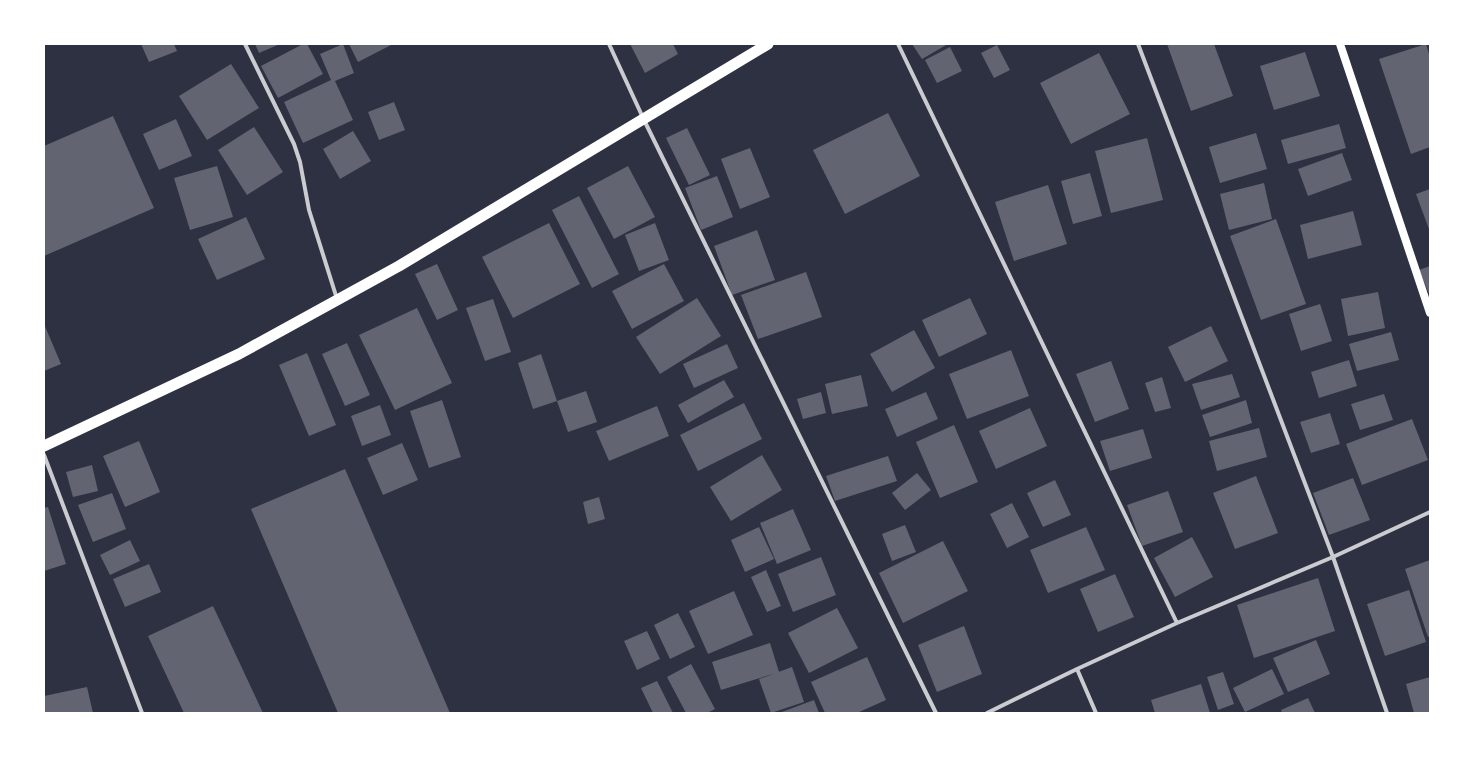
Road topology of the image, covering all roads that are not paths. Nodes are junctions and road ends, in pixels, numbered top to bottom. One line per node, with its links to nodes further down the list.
1 (244, 44): 8 (street)
2 (609, 44): 7 (street)
3 (768, 44): 7 (highway)
4 (898, 44): 14 (street)
5 (1138, 44): 13 (street)
6 (1340, 44): 9 (main road)
7 (644, 120): 8 (highway); 17 (street)
8 (338, 299): 10 (highway)
9 (1430, 313)
10 (44, 446)
11 (44, 455): 16 (street)
12 (1430, 512): 13 (street)
13 (1333, 557): 14 (street); 20 (street)
14 (1177, 623): 15 (street)
15 (1077, 669): 18 (street); 19 (street)
16 (142, 713)
17 (936, 713)
18 (987, 713)
19 (1096, 713)
20 (1387, 713)

